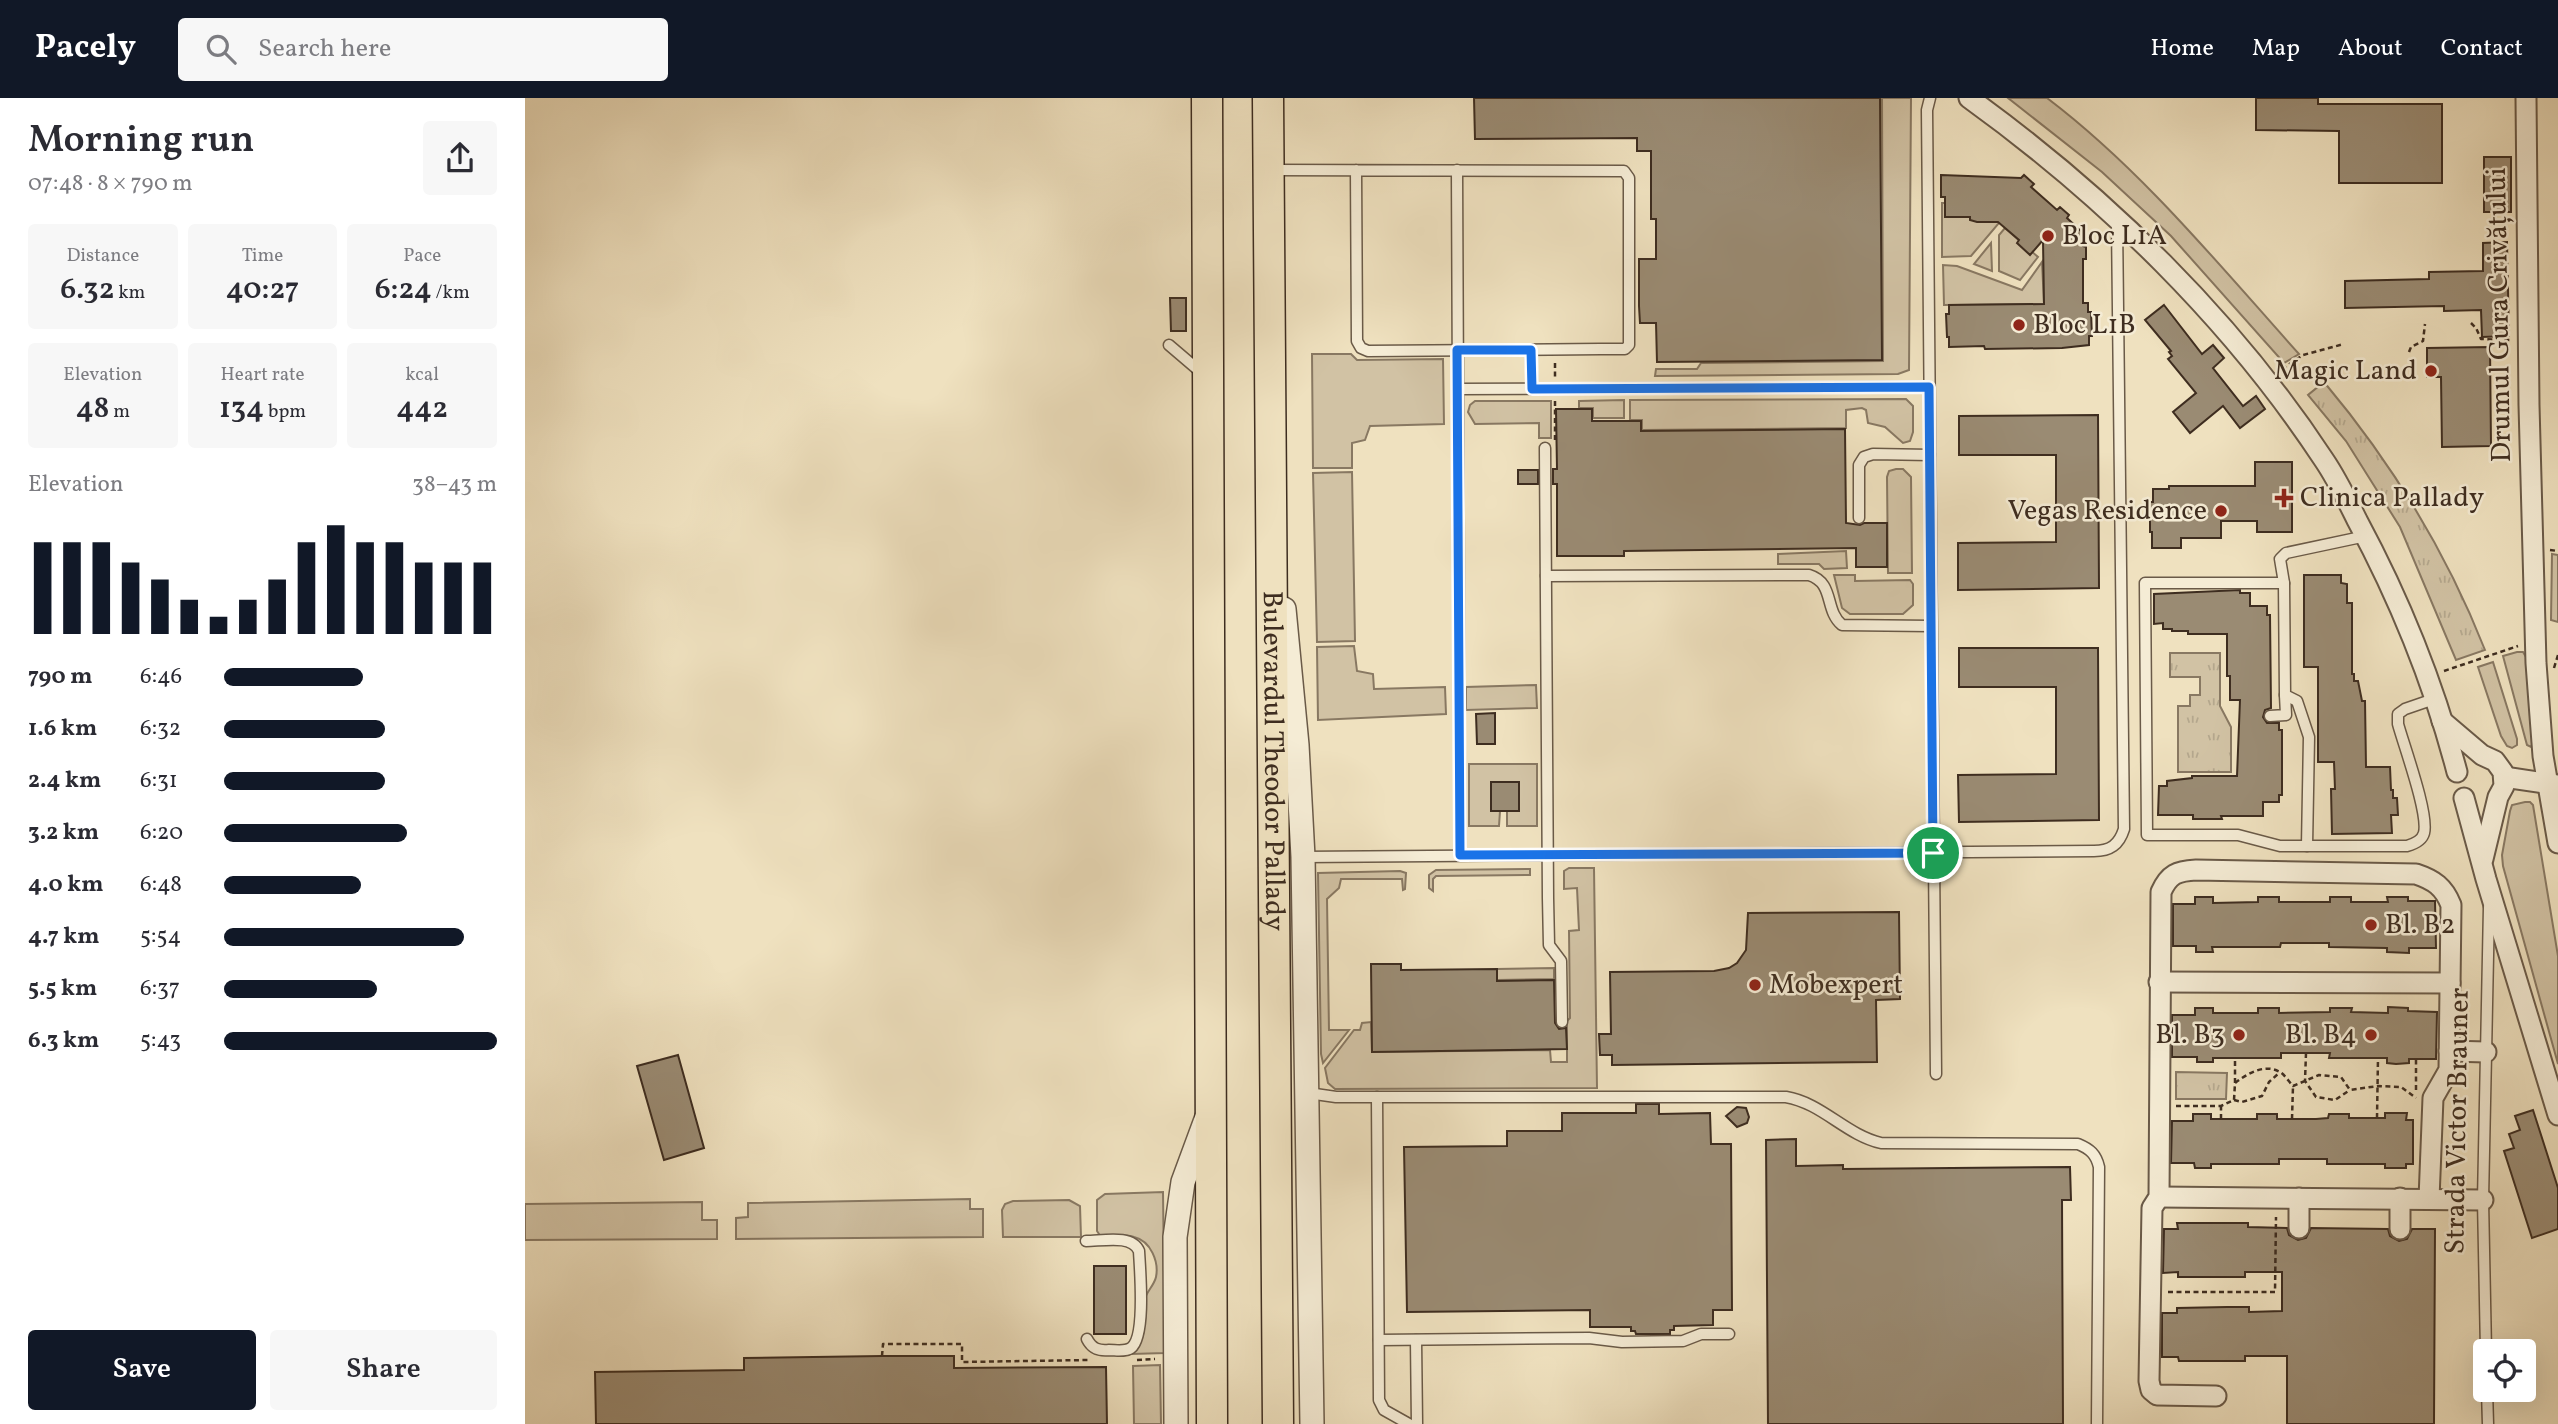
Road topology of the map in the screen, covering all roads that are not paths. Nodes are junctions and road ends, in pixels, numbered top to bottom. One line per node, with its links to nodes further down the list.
1 (1207, 98): 13 (main road)
2 (1268, 98): 6 (main road, Bulevardul Theodor Pallady)
3 (1930, 98): 14 (lane)
4 (1969, 98): 9 (street)
5 (2526, 98): 32 (street, Drumul Gura Crivățului)
6 (1269, 170): 7 (lane); 19 (main road, Bulevardul Theodor Pallady)
7 (1356, 170): 8 (lane); 11 (lane)
8 (1457, 170): 11 (lane); 12 (lane)
9 (2117, 219): 21 (street); 37 (lane)
10 (1169, 345): 13 (lane)
11 (1457, 350): 12 (lane); 15 (lane)
12 (1531, 350): 16 (lane)
13 (1207, 378): 51 (main road)
14 (1929, 387): 16 (lane); 18 (lane)
15 (1458, 389): 16 (lane); 38 (lane)
16 (1532, 389)
17 (1545, 448): 22 (lane)
18 (1930, 455): 20 (lane); 24 (lane)
19 (1271, 513): 40 (street); 70 (main road, Bulevardul Theodor Pallady)
20 (1859, 518)
21 (2366, 536): 23 (lane); 26 (street)
22 (1546, 576): 24 (lane); 39 (lane)
23 (2284, 583): 25 (lane); 36 (lane)
24 (1931, 626): 37 (lane)
25 (2285, 695): 27 (lane); 36 (lane)
26 (2434, 699): 28 (street); 36 (lane)
27 (2270, 716)
28 (2442, 721): 29 (street); 30 (street)
29 (2482, 755): 30 (street); 31 (street)
30 (2457, 772): 34 (street)
31 (2504, 778): 32 (street); 33 (street)
32 (2553, 784): 35 (street, Drumul Gura Crivățului)
33 (2498, 797): 34 (street); 41 (street)
34 (2464, 798): 41 (street, Strada Victor Brauner)
35 (2558, 843)
36 (2307, 846)
37 (1933, 853): 39 (lane); 48 (lane)
38 (1460, 855): 39 (lane); 40 (lane)
39 (1547, 855): 45 (lane)
40 (1303, 857): 49 (street)
41 (2482, 863): 42 (street, Strada Victor Brauner)
42 (2490, 891): 47 (lane, Strada Victor Brauner); 52 (street, Strada Victor Brauner)
43 (2159, 982): 44 (street); 44 (street); 53 (street)
44 (2450, 982): 46 (street)
45 (1562, 1021)
46 (2449, 1051): 47 (street); 56 (street)
47 (2486, 1052): 57 (lane, Strada Victor Brauner)
48 (1936, 1074)
49 (1308, 1093): 50 (lane); 71 (street)
50 (1377, 1097): 64 (lane); 74 (lane)
51 (1210, 1108): 68 (street); 69 (main road)
52 (2558, 1115)
53 (2159, 1197): 54 (street); 66 (street)
54 (2299, 1198): 55 (street); 58 (street)
55 (2400, 1198): 56 (street); 59 (street)
56 (2429, 1199): 57 (street)
57 (2483, 1200): 63 (lane, Strada Victor Brauner)
58 (2299, 1228)
59 (2400, 1229)
60 (1086, 1241): 62 (lane)
61 (1729, 1334): 65 (lane)
62 (1087, 1339)
63 (2486, 1339)
64 (1379, 1340): 65 (lane); 72 (lane)
65 (1416, 1340): 73 (lane)
66 (2216, 1395)
67 (2487, 1402): 75 (lane)
68 (1176, 1424)
69 (1212, 1424)
70 (1278, 1424)
71 (1312, 1424)
72 (1409, 1424)
73 (1416, 1424)
74 (2097, 1424)
75 (2488, 1424)

